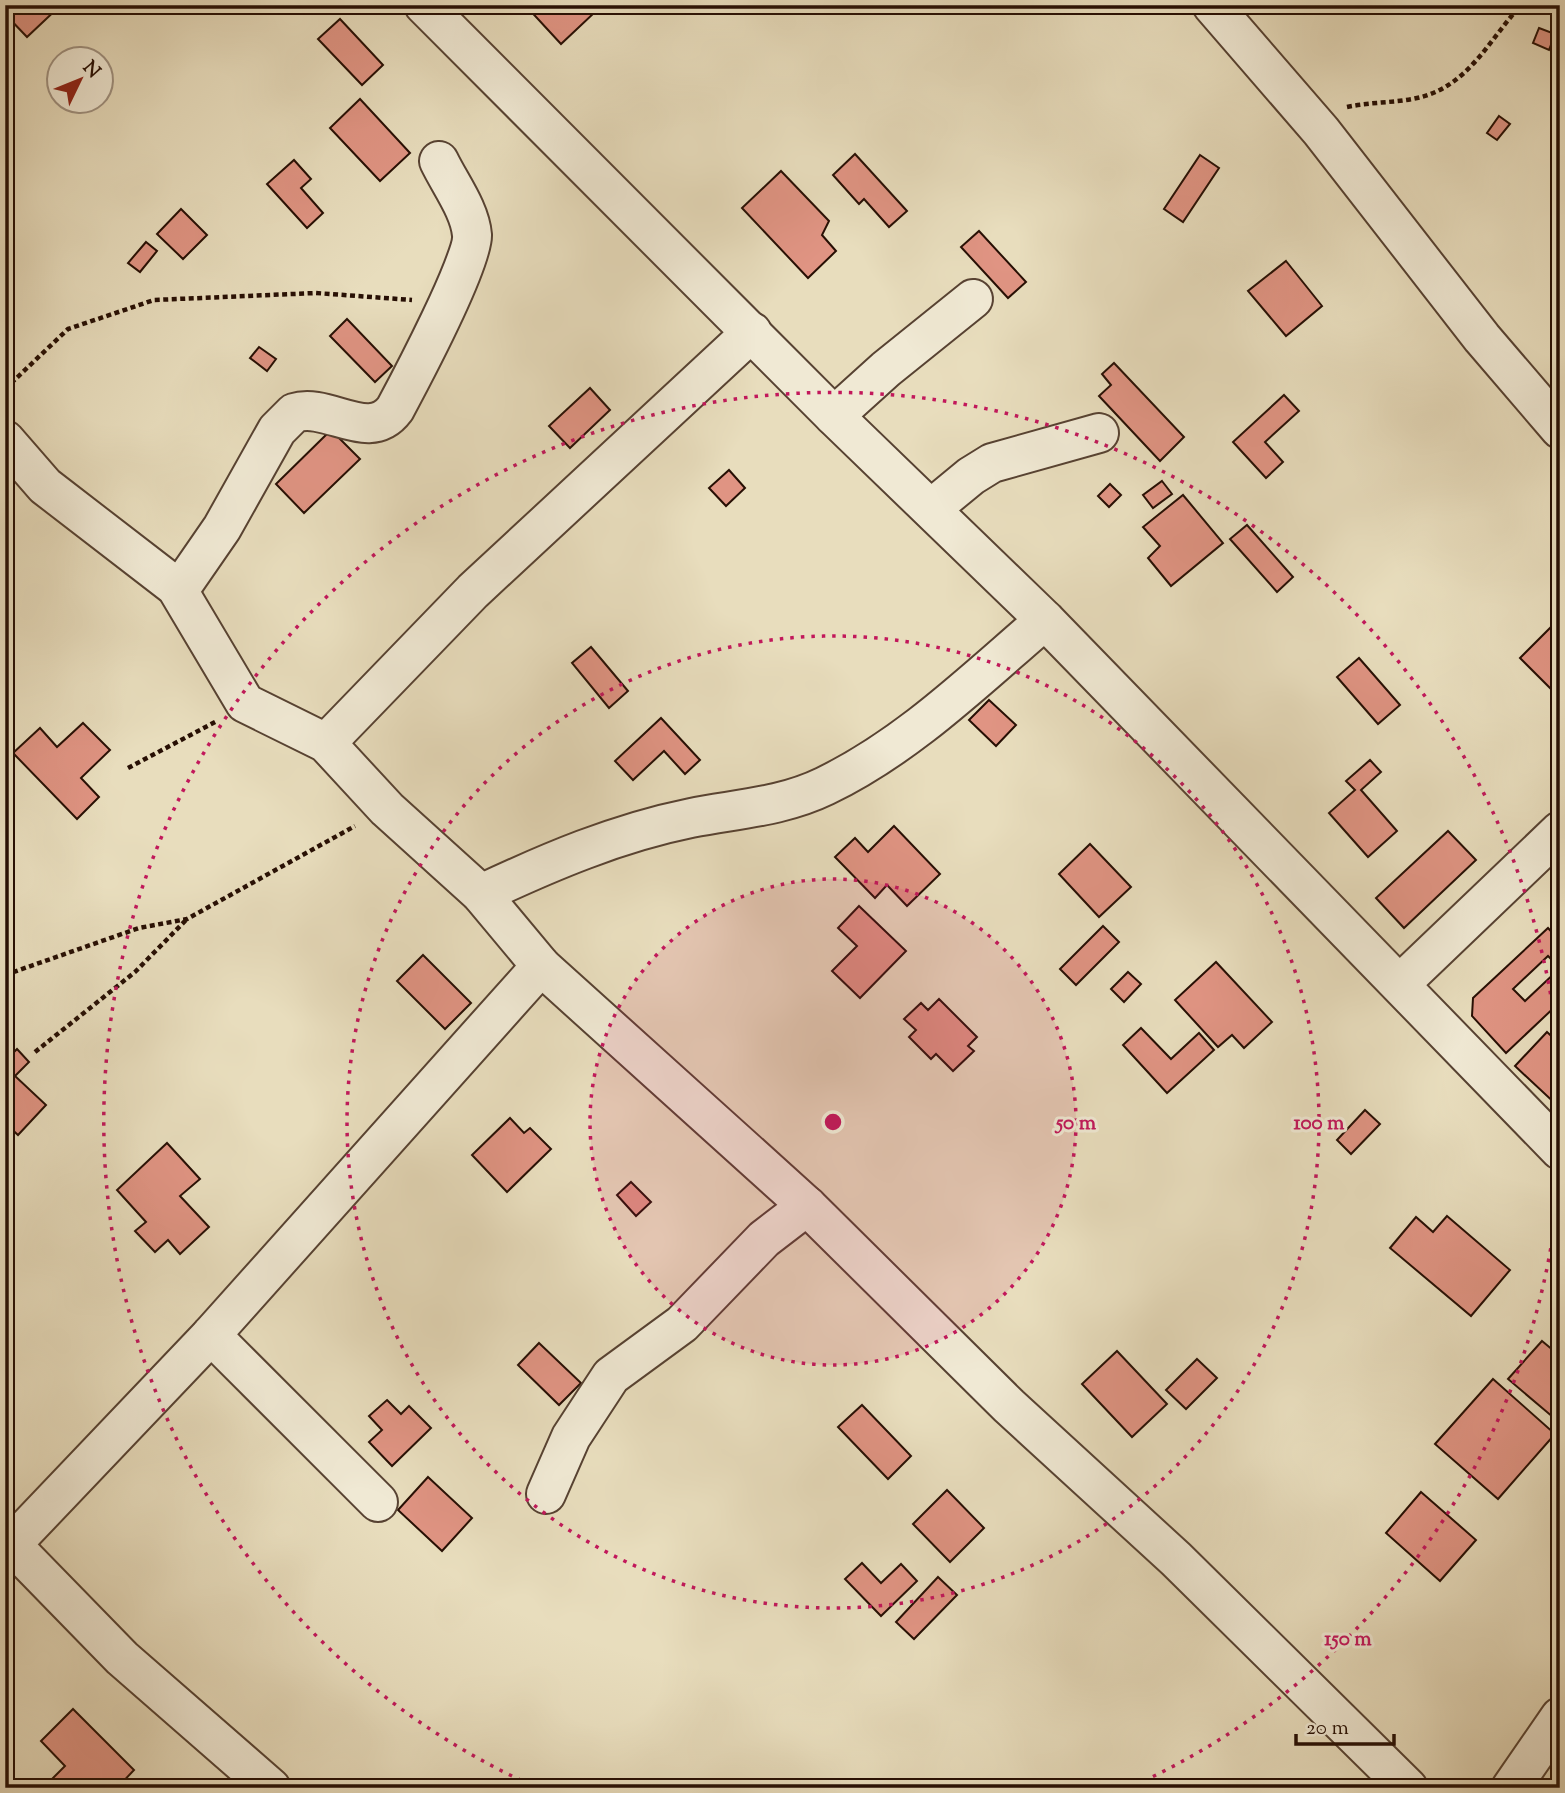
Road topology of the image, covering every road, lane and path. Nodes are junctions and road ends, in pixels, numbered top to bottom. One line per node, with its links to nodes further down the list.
1 (424, 5): 8 (street)
2 (1212, 5): 4 (street)
3 (1521, 5): 4 (path)
4 (1315, 124): 11 (street)
5 (439, 161): 7 (street)
6 (972, 299): 10 (street)
7 (448, 302): 9 (path); 15 (street)
8 (752, 332): 10 (street); 18 (street)
9 (5, 389)
10 (834, 416): 14 (street)
11 (1560, 429)
12 (1099, 433): 14 (street)
13 (5, 440): 15 (street)
14 (931, 509): 16 (street)
15 (176, 587): 17 (street)
16 (1045, 621): 22 (street); 26 (street)
17 (245, 704): 18 (street); 19 (path)
18 (326, 743): 20 (street)
19 (128, 768)
20 (387, 809): 22 (street); 23 (path)
21 (1560, 831): 26 (street)
22 (481, 894): 24 (street)
23 (187, 919): 25 (path); 27 (path)
24 (541, 966): 29 (street); 30 (street)
25 (5, 975)
26 (1400, 984): 28 (street)
27 (35, 1052)
28 (1560, 1150)
29 (807, 1206): 31 (street); 36 (street)
30 (211, 1335): 32 (street); 33 (street)
31 (546, 1494)
32 (378, 1502)
33 (8, 1542): 35 (street)
34 (1560, 1717): 37 (street)
35 (271, 1788)
36 (1408, 1788)
37 (1511, 1788)

